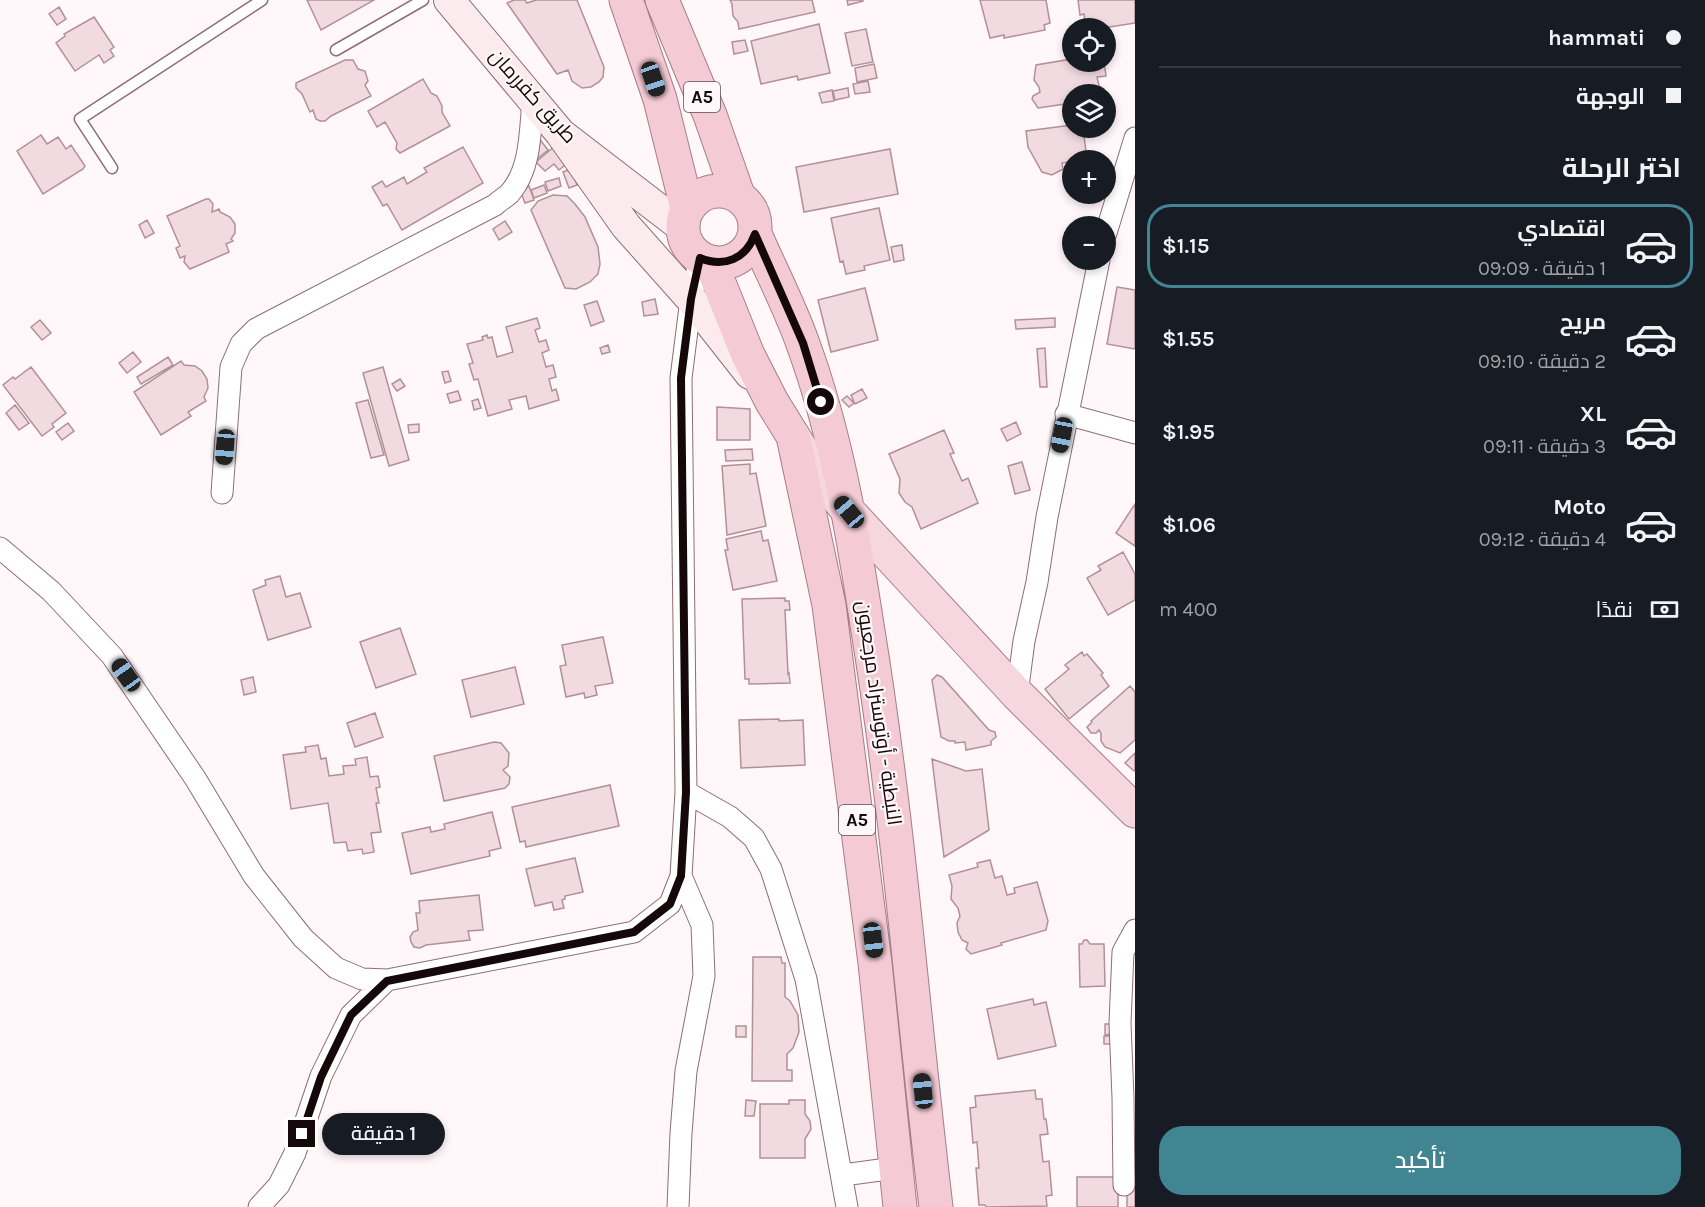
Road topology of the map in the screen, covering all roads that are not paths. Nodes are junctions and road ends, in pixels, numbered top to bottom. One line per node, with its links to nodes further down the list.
1 (262, 0): 10 (lane)
2 (423, 0): 6 (lane)
3 (448, 0): 7 (main road, طريق كفررمان)
4 (626, 0): 13 (highway, A5)
5 (663, 0): 11 (highway, A5)
6 (336, 50)
7 (533, 101): 8 (main road, طريق كفررمان); 22 (street)
8 (561, 134): 13 (main road, طريق كفررمان); 17 (main road)
9 (1135, 138): 12 (street)
10 (112, 168)
11 (738, 195): 13 (highway); 14 (highway, A5)
12 (1111, 216)
13 (684, 218): 15 (highway, A5)
14 (755, 234): 15 (highway); 23 (highway, النبطية - أوتوستراد مرجعيون / A5)
15 (706, 261): 17 (street); 18 (highway, النبطية - أوتوستراد مرجعيون / A5)
16 (1097, 270): 19 (street)
17 (691, 299): 18 (main road); 26 (street)
18 (772, 402): 21 (highway, النبطية - أوتوستراد مرجعيون / A5)
19 (1066, 414): 20 (street); 25 (street)
20 (1135, 433)
21 (793, 436): 23 (main road); 31 (highway, النبطية - أوتوستراد مرجعيون / A5)
22 (222, 493)
23 (849, 512): 25 (main road); 38 (highway, النبطية - أوتوستراد مرجعيون / A5)
24 (0, 548): 30 (street)
25 (1017, 694): 27 (main road)
26 (686, 792): 28 (street); 32 (street)
27 (1135, 811)
28 (681, 876): 30 (street); 35 (street)
29 (1135, 930): 33 (street)
30 (387, 981): 34 (street)
31 (895, 1168): 32 (street); 37 (highway, النبطية - أوتوستراد مرجعيون / A5)
32 (843, 1175): 36 (street)
33 (1124, 1185)
34 (258, 1207)
35 (678, 1207)
36 (847, 1207)
37 (900, 1207)
38 (936, 1207)

